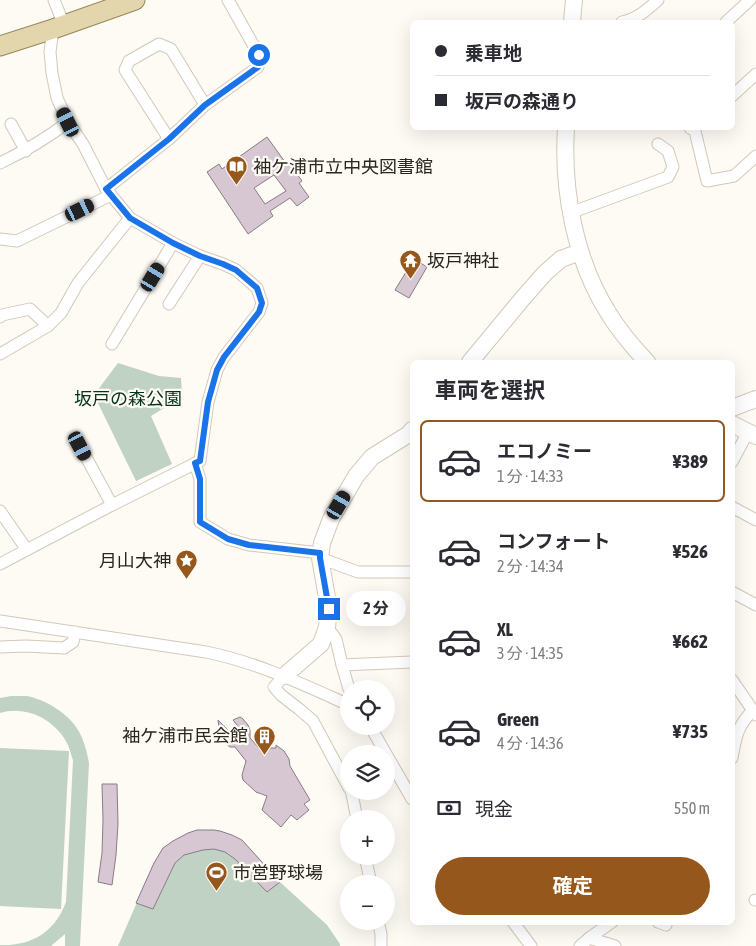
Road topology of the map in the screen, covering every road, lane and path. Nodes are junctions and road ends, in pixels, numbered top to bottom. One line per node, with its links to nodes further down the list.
1 (54, 0): 10 (street)
2 (135, 0): 10 (main road)
3 (228, 0): 14 (street)
4 (574, 0): 7 (street)
5 (658, 0): 8 (street)
6 (750, 0): 9 (street)
7 (572, 20)
8 (632, 20)
9 (728, 20)
10 (58, 27): 11 (main road); 15 (street)
11 (0, 46)
12 (756, 74): 13 (street)
13 (735, 93)
14 (205, 105): 19 (street); 19 (street)
15 (68, 122): 21 (street); 24 (street)
16 (11, 124): 21 (street)
17 (566, 130): 25 (street)
18 (694, 130): 22 (street)
19 (169, 139): 24 (street)
20 (658, 144): 25 (street)
21 (26, 151): 23 (street)
22 (756, 156)
23 (0, 163)
24 (109, 192): 26 (street); 27 (street)
25 (570, 213): 29 (street)
26 (130, 218): 28 (street); 33 (street)
27 (0, 240)
28 (173, 243): 30 (street); 34 (street)
29 (580, 252): 36 (street); 37 (street)
30 (200, 256): 31 (street); 45 (street)
31 (169, 304)
32 (0, 316): 33 (street)
33 (48, 326): 35 (street)
34 (112, 344)
35 (0, 354)
36 (472, 360)
37 (645, 360)
38 (756, 399): 39 (street)
39 (735, 407)
40 (735, 426): 42 (street)
41 (410, 434): 51 (street)
42 (752, 434): 44 (street)
43 (80, 446): 46 (street)
44 (735, 458)
45 (195, 463): 46 (street); 51 (street)
46 (112, 505): 50 (street)
47 (735, 509): 49 (street)
48 (0, 511): 50 (street)
49 (756, 520)
50 (27, 550): 52 (street)
51 (320, 556): 53 (street); 57 (street)
52 (0, 564)
53 (410, 572)
54 (735, 594): 55 (street)
55 (756, 605)
56 (0, 621): 58 (street)
57 (327, 626): 60 (street); 62 (street)
58 (75, 632): 59 (street); 62 (street)
59 (0, 647)
60 (342, 665): 61 (street); 63 (street)
61 (410, 665)
62 (284, 676): 65 (street); 69 (street)
63 (346, 680)
64 (735, 684): 66 (street)
65 (340, 701)
66 (754, 706): 68 (street)
67 (375, 735): 70 (street)
68 (735, 740)
69 (340, 771)
70 (410, 796)
71 (515, 925): 76 (street)
72 (608, 925): 74 (street)
73 (380, 930): 75 (street)
74 (589, 938): 77 (street); 78 (street)
75 (381, 946)
76 (531, 946)
77 (580, 946)
78 (615, 946)

